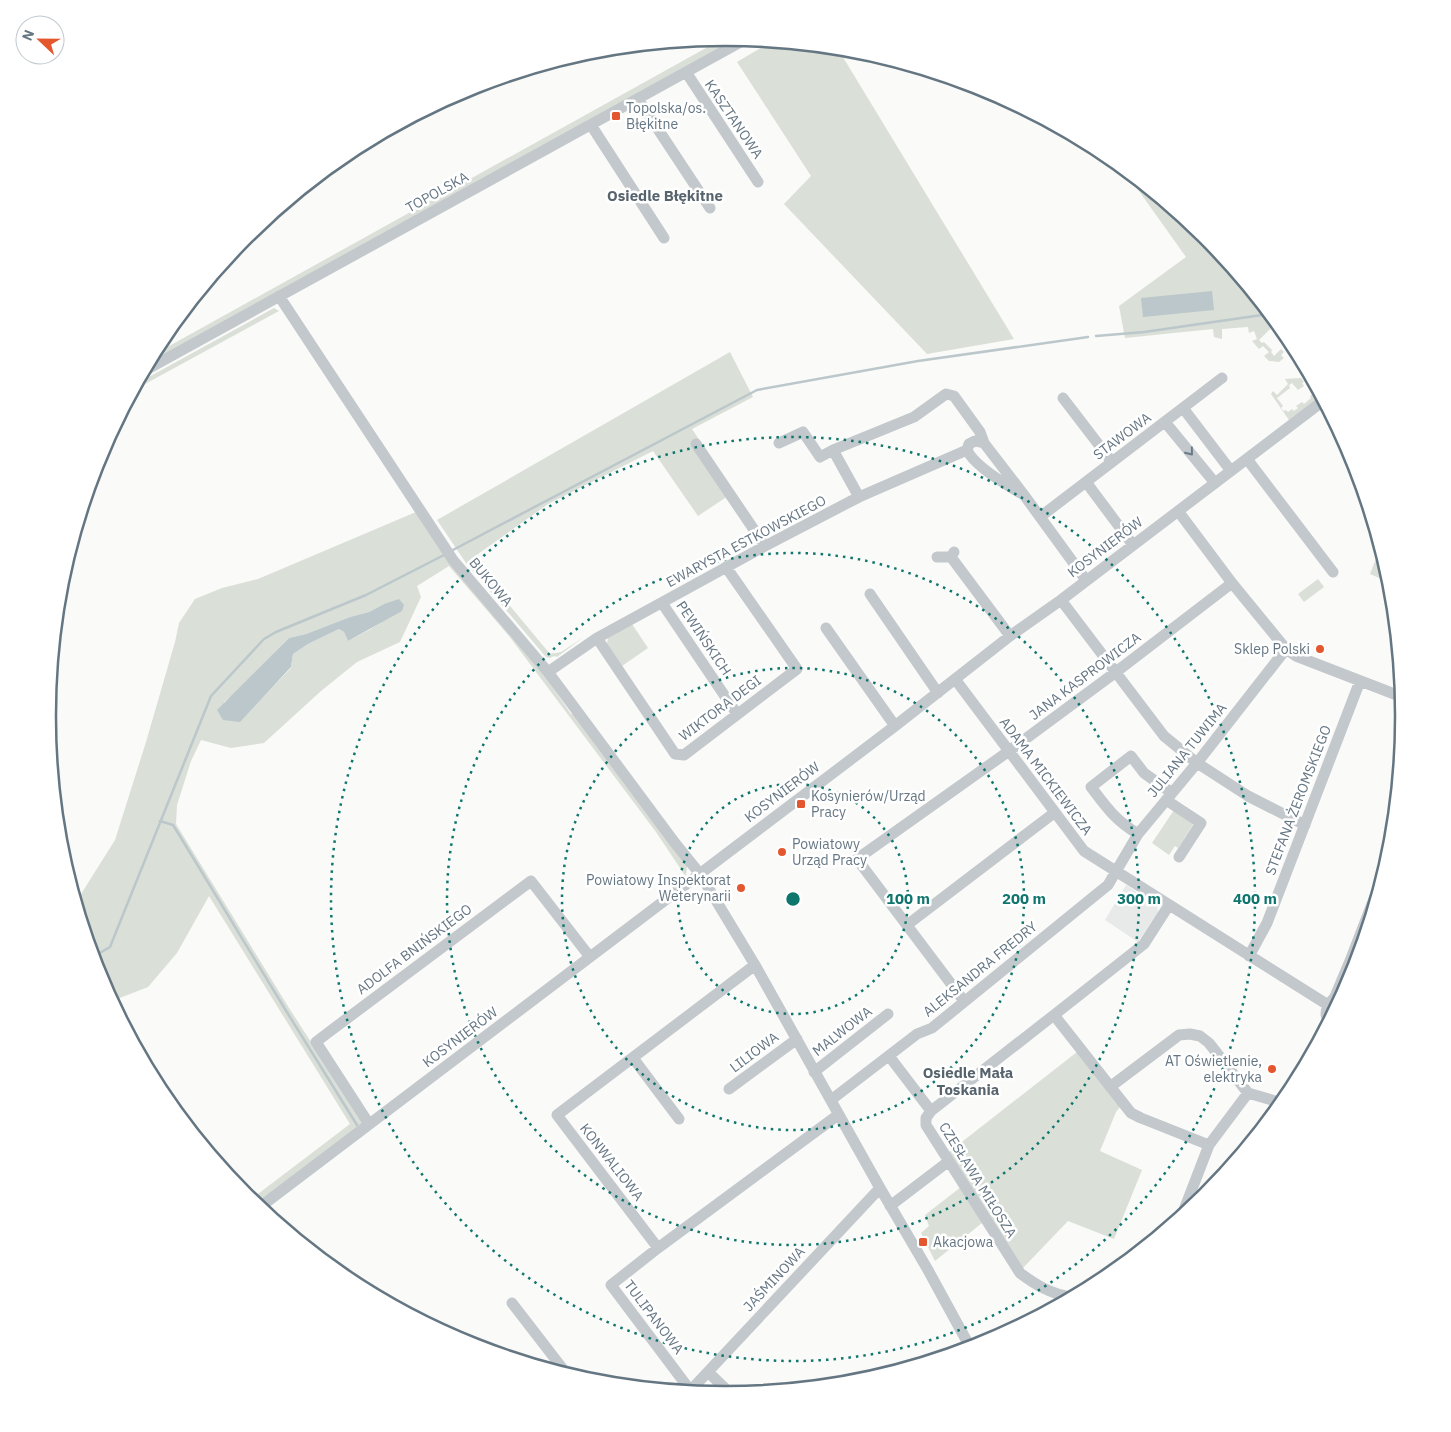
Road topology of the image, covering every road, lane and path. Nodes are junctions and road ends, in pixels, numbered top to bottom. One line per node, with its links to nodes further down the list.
1 (734, 46): 2 (street, TOPOLSKA)
2 (686, 72): 3 (street, TOPOLSKA); 5 (street, KASZTANOWA)
3 (638, 98): 4 (street, TOPOLSKA); 6 (street)
4 (591, 125): 7 (street); 8 (street, TOPOLSKA)
5 (758, 182)
6 (710, 208)
7 (664, 238)
8 (278, 296): 9 (street, TOPOLSKA); 43 (street, BUKOWA)
9 (156, 364)
10 (1222, 378): 13 (street, STAWOWA)
11 (1062, 398): 21 (street)
12 (1318, 405): 20 (street, KOSYNIERÓW)
13 (1183, 408): 14 (street, STAWOWA); 22 (street)
14 (1166, 422): 21 (street, STAWOWA); 24 (street, one-way to 24)
15 (779, 443): 18 (street)
16 (984, 443): 18 (street); 19 (street, EWARYSTA ESTKOWSKIEGO); 25 (street)
17 (696, 444): 30 (street)
18 (833, 450): 26 (street)
19 (967, 450): 25 (street); 26 (street, EWARYSTA ESTKOWSKIEGO)
20 (1247, 459): 22 (street, KOSYNIERÓW); 33 (street)
21 (1112, 462): 23 (street, STAWOWA)
22 (1231, 471): 24 (street, KOSYNIERÓW)
23 (1086, 482): 28 (street, STAWOWA); 29 (street)
24 (1215, 483): 27 (street, KOSYNIERÓW)
25 (1024, 495): 28 (street)
26 (859, 497): 30 (street, EWARYSTA ESTKOWSKIEGO)
27 (1178, 511): 29 (street, KOSYNIERÓW); 35 (street)
28 (1040, 517): 34 (street)
29 (1133, 545): 34 (street, KOSYNIERÓW)
30 (765, 546): 32 (street, EWARYSTA ESTKOWSKIEGO)
31 (937, 557): 40 (street)
32 (726, 566): 38 (street, EWARYSTA ESTKOWSKIEGO); 49 (street, WIKTORA DEGI)
33 (1334, 572)
34 (1086, 580): 37 (street, KOSYNIERÓW)
35 (1232, 583): 42 (street); 44 (street, JANA KASPROWICZA)
36 (870, 594): 47 (street)
37 (1061, 600): 40 (street, KOSYNIERÓW); 44 (street)
38 (662, 603): 41 (street, EWARYSTA ESTKOWSKIEGO); 49 (street, PEWIŃSKICH)
39 (826, 628): 50 (street)
40 (1010, 636): 45 (street, KOSYNIERÓW)
41 (597, 638): 43 (street, EWARYSTA ESTKOWSKIEGO); 49 (street, WIKTORA DEGI)
42 (1286, 649): 46 (street); 52 (street, JULIANA TUWIMA)
43 (548, 672): 59 (street, BUKOWA)
44 (1116, 672): 51 (street, JANA KASPROWICZA); 52 (street)
45 (955, 679): 47 (street, KOSYNIERÓW); 51 (street, ADAMA MICKIEWICZA)
46 (1360, 681): 48 (street); 55 (street, STEFANA ŻEROMSKIEGO)
47 (938, 692): 50 (street, KOSYNIERÓW)
48 (1395, 694)
49 (738, 714)
50 (896, 726): 59 (street, KOSYNIERÓW)
51 (1009, 751): 54 (street, ADAMA MICKIEWICZA); 61 (street, JANA KASPROWICZA)
52 (1197, 763): 53 (street, JULIANA TUWIMA); 55 (street)
53 (1169, 797): 56 (street, JULIANA TUWIMA); 56 (street); 57 (street)
54 (1054, 813): 58 (street, ADAMA MICKIEWICZA); 61 (street)
55 (1305, 825): 62 (street, STEFANA ŻEROMSKIEGO)
56 (1138, 834): 58 (street, JULIANA TUWIMA)
57 (1179, 857)
58 (1116, 871): 60 (street, ADAMA MICKIEWICZA); 66 (street, ALEKSANDRA FREDRY)
59 (700, 874): 63 (street, KOSYNIERÓW); 64 (street)
60 (1169, 905): 62 (street, ADAMA MICKIEWICZA); 68 (street)
61 (907, 925): 66 (street)
62 (1249, 956): 65 (street, ADAMA MICKIEWICZA)
63 (590, 958): 81 (street, KOSYNIERÓW); 81 (street, ADOLFA BNIŃSKIEGO)
64 (756, 965): 69 (street); 71 (street, KONWALIOWA)
65 (1332, 999)
66 (964, 1001): 70 (street, ALEKSANDRA FREDRY)
67 (888, 1014): 72 (street, MALWOWA)
68 (1054, 1015): 73 (street); 78 (street)
69 (797, 1039): 72 (street); 74 (street, LILIOWA)
70 (890, 1056): 76 (street, ALEKSANDRA FREDRY); 78 (street, CZESŁAWA MIŁOSZA)
71 (633, 1058): 80 (street); 88 (street, KONWALIOWA)
72 (814, 1072): 76 (street)
73 (1110, 1087): 75 (street); 82 (street)
74 (729, 1089)
75 (1248, 1093): 77 (street); 82 (street)
76 (830, 1100): 79 (street)
77 (1273, 1100)
78 (932, 1111): 83 (street, CZESŁAWA MIŁOSZA)
79 (838, 1115): 84 (street); 88 (street)
80 (679, 1119)
81 (369, 1124): 86 (street, KOSYNIERÓW)
82 (1209, 1146): 85 (street)
83 (949, 1161): 87 (street); 89 (street, CZESŁAWA MIŁOSZA)
84 (880, 1188): 87 (street); 93 (street, JAŚMINOWA)
85 (1188, 1201)
86 (266, 1203)
87 (890, 1206): 91 (street)
88 (658, 1248): 94 (street, TULIPANOWA)
89 (1062, 1295)
90 (512, 1303): 92 (street)
91 (967, 1341)
92 (560, 1365)
93 (708, 1372): 95 (street, JAŚMINOWA); 96 (street)
94 (685, 1384)
95 (696, 1385)
96 (722, 1386)

